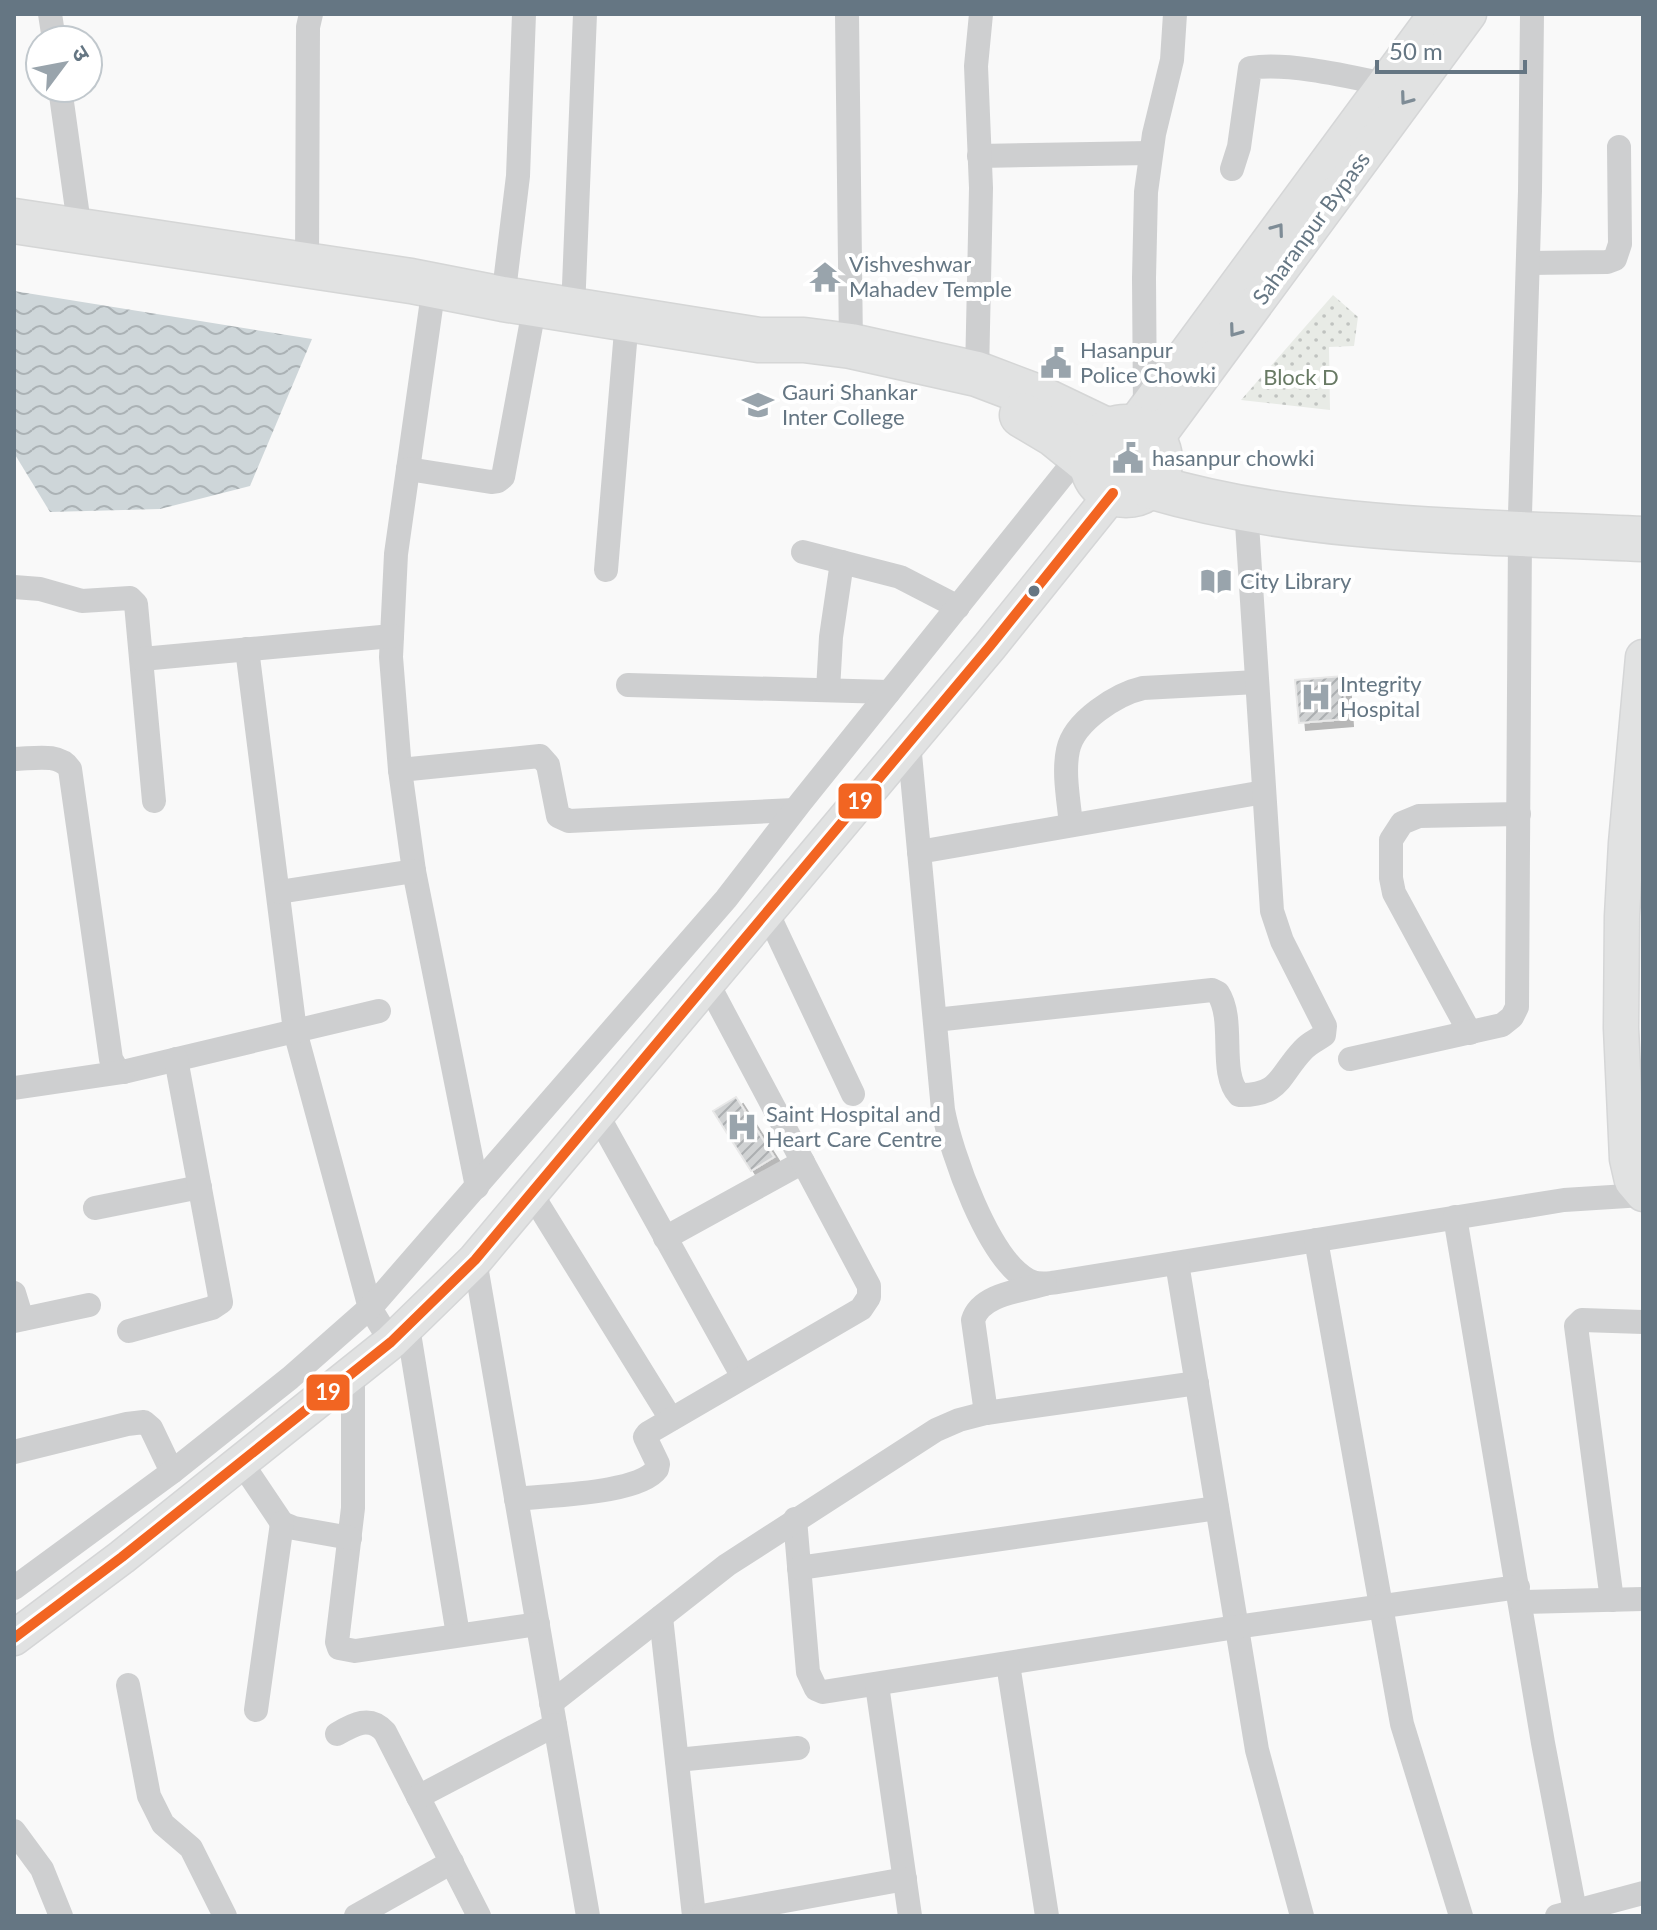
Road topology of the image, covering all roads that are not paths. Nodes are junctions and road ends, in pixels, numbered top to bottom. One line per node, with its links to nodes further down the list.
1 (311, 14): 19 (street)
2 (524, 14): 21 (street)
3 (585, 14): 21 (street)
4 (847, 14): 24 (street)
5 (981, 14): 14 (street)
6 (1175, 14): 13 (street)
7 (1436, 14): 10 (street)
8 (1469, 14): 26 (street, Saharanpur Bypass, one-way to 26)
9 (1532, 14): 18 (street)
10 (1385, 84): 15 (street); 26 (street, one-way to 10)
11 (62, 104): 17 (street)
12 (1619, 147): 18 (street)
13 (1150, 153): 14 (street); 26 (street)
14 (979, 156): 25 (street)
15 (1232, 169)
16 (14, 221): 17 (highway)
17 (80, 231): 19 (highway)
18 (1528, 263): 30 (street)
19 (307, 266): 20 (highway)
20 (434, 286): 21 (highway); 27 (street)
21 (537, 305): 22 (highway); 27 (street)
22 (627, 319): 23 (highway); 34 (street)
23 (759, 340): 24 (highway); 26 (highway)
24 (851, 346): 25 (highway)
25 (977, 374): 26 (highway)
26 (1126, 452): 28 (highway); 30 (highway); 36 (street); 45 (street)
27 (408, 469): 37 (street)
28 (1246, 508): 30 (highway); 41 (street)
29 (1643, 520): 30 (highway)
30 (1520, 524): 31 (highway); 51 (street)
31 (1643, 539)
32 (803, 552): 33 (street)
33 (842, 562): 36 (street); 43 (street)
34 (606, 570)
35 (14, 587): 40 (street)
36 (958, 607): 44 (street)
37 (392, 636): 38 (street); 47 (street)
38 (247, 649): 40 (street); 55 (street)
39 (1643, 657): 64 (street)
40 (142, 659): 49 (street)
41 (1257, 682): 48 (street); 52 (street)
42 (628, 685): 43 (street)
43 (828, 690): 44 (street)
44 (889, 692): 50 (street)
45 (909, 743): 53 (street); 56 (street)
46 (14, 759): 65 (street)
47 (400, 770): 50 (street); 54 (street)
48 (1264, 792): 52 (street); 59 (street)
49 (154, 801)
50 (794, 810): 57 (street)
51 (1519, 814): 61 (street); 61 (street)
52 (1071, 825): 53 (street)
53 (919, 852): 59 (street)
54 (414, 871): 55 (street); 72 (street)
55 (279, 892): 60 (street)
56 (767, 912): 57 (street); 67 (street)
57 (698, 968): 68 (street); 69 (street); 70 (street)
58 (379, 1011): 60 (street)
59 (935, 1020): 81 (street)
60 (295, 1031): 62 (street); 86 (street)
61 (1470, 1033): 63 (street)
62 (176, 1059): 65 (street); 71 (street)
63 (1350, 1059)
64 (1633, 1070): 74 (street)
65 (123, 1072): 66 (street)
66 (14, 1088)
67 (853, 1094)
68 (597, 1114): 69 (street); 77 (street)
69 (552, 1133): 72 (street); 73 (street)
70 (803, 1162): 77 (street); 89 (street)
71 (200, 1187): 75 (street); 87 (street)
72 (477, 1187): 86 (street)
73 (531, 1193): 79 (street); 92 (street)
74 (1643, 1195): 76 (street)
75 (95, 1208)
76 (1455, 1217): 78 (street); 103 (street)
77 (665, 1238): 89 (street)
78 (1316, 1240): 80 (street); 106 (street)
79 (475, 1260): 86 (street); 96 (street)
80 (1177, 1263): 81 (street); 90 (street)
81 (1045, 1284): 91 (street)
82 (14, 1293): 84 (street)
83 (89, 1305): 84 (street)
84 (18, 1320)
85 (1643, 1322): 105 (street)
86 (386, 1325): 88 (street); 95 (street); 110 (street)
87 (129, 1331)
88 (353, 1372): 94 (street); 100 (street)
89 (743, 1377): 92 (street)
90 (1197, 1383): 91 (street); 97 (street)
91 (986, 1413): 98 (street)
92 (671, 1419): 96 (street)
93 (14, 1452): 95 (street)
94 (241, 1462): 99 (street); 111 (street)
95 (172, 1472): 102 (street)
96 (516, 1499): 108 (street)
97 (1217, 1508): 101 (street); 109 (street)
98 (795, 1519): 101 (street); 107 (street)
99 (282, 1523): 100 (street); 115 (street)
100 (350, 1538): 110 (street)
101 (799, 1568): 114 (street)
102 (14, 1588)
103 (1519, 1595): 105 (street); 106 (street); 126 (street)
104 (1643, 1599): 105 (street)
105 (1612, 1600)
106 (1380, 1608): 109 (street); 137 (street)
107 (661, 1617): 116 (street); 119 (street)
108 (538, 1624): 110 (street); 116 (street)
109 (1236, 1627): 112 (street); 136 (street)
110 (458, 1635)
111 (14, 1638)
112 (1008, 1664): 114 (street); 135 (street)
113 (128, 1685): 128 (street)
114 (877, 1685): 124 (street)
115 (256, 1710)
116 (553, 1714): 120 (street); 131 (street)
117 (337, 1734): 120 (street)
118 (798, 1748): 119 (street)
119 (677, 1760): 132 (street)
120 (418, 1797): 123 (street)
121 (14, 1831): 122 (street)
122 (22, 1858): 127 (street)
123 (452, 1862): 129 (street); 130 (street)
124 (905, 1879): 133 (street); 134 (street)
125 (1643, 1893): 126 (street)
126 (1569, 1914)
127 (61, 1916)
128 (225, 1916)
129 (356, 1916)
130 (479, 1916)
131 (588, 1916)
132 (694, 1916)
133 (702, 1916)
134 (910, 1916)
135 (1047, 1916)
136 (1302, 1916)
137 (1461, 1916)

